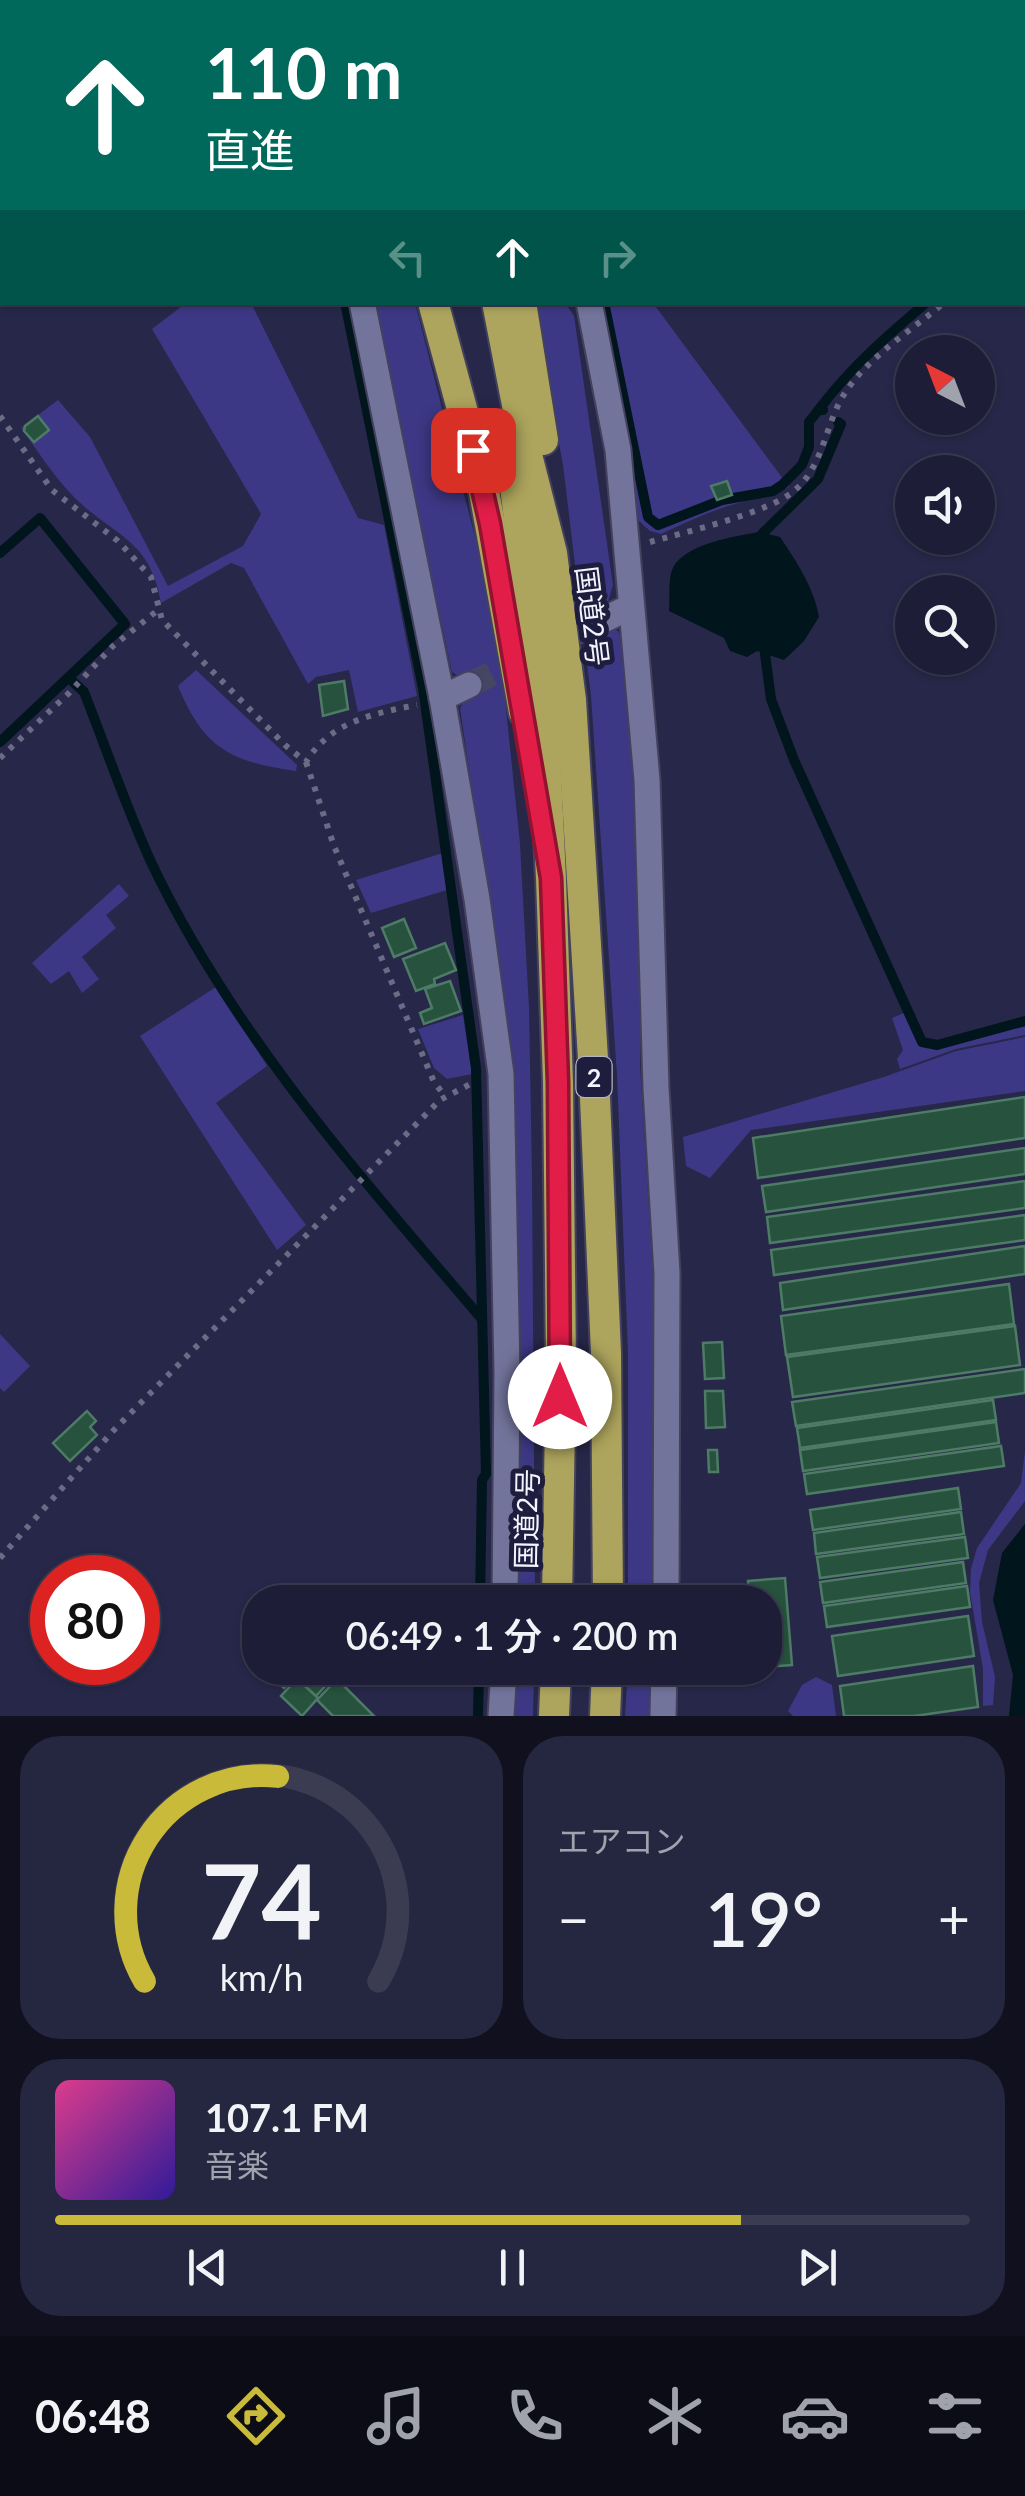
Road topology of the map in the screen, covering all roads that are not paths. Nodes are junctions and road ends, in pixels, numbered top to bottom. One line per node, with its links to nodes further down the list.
1 (363, 305): 11 (street)
2 (434, 305): 12 (highway)
3 (481, 305): 12 (highway, 国道2号 / 2)
4 (499, 305): 7 (highway, 国道2号 / 2)
5 (521, 305): 7 (highway)
6 (589, 305): 8 (street)
7 (552, 553): 15 (highway, 国道2号 / 2)
8 (630, 607): 9 (street); 16 (street)
9 (597, 623)
10 (469, 685): 11 (street)
11 (431, 701): 13 (street)
12 (551, 878): 14 (highway, 国道2号 / 2)
13 (504, 1585)
14 (558, 1585)
15 (608, 1585)
16 (666, 1585)
17 (503, 1685): 21 (street)
18 (555, 1685): 22 (highway)
19 (607, 1685): 23 (highway)
20 (664, 1685): 24 (street)
21 (502, 1716)
22 (554, 1716)
23 (605, 1716)
24 (664, 1716)

